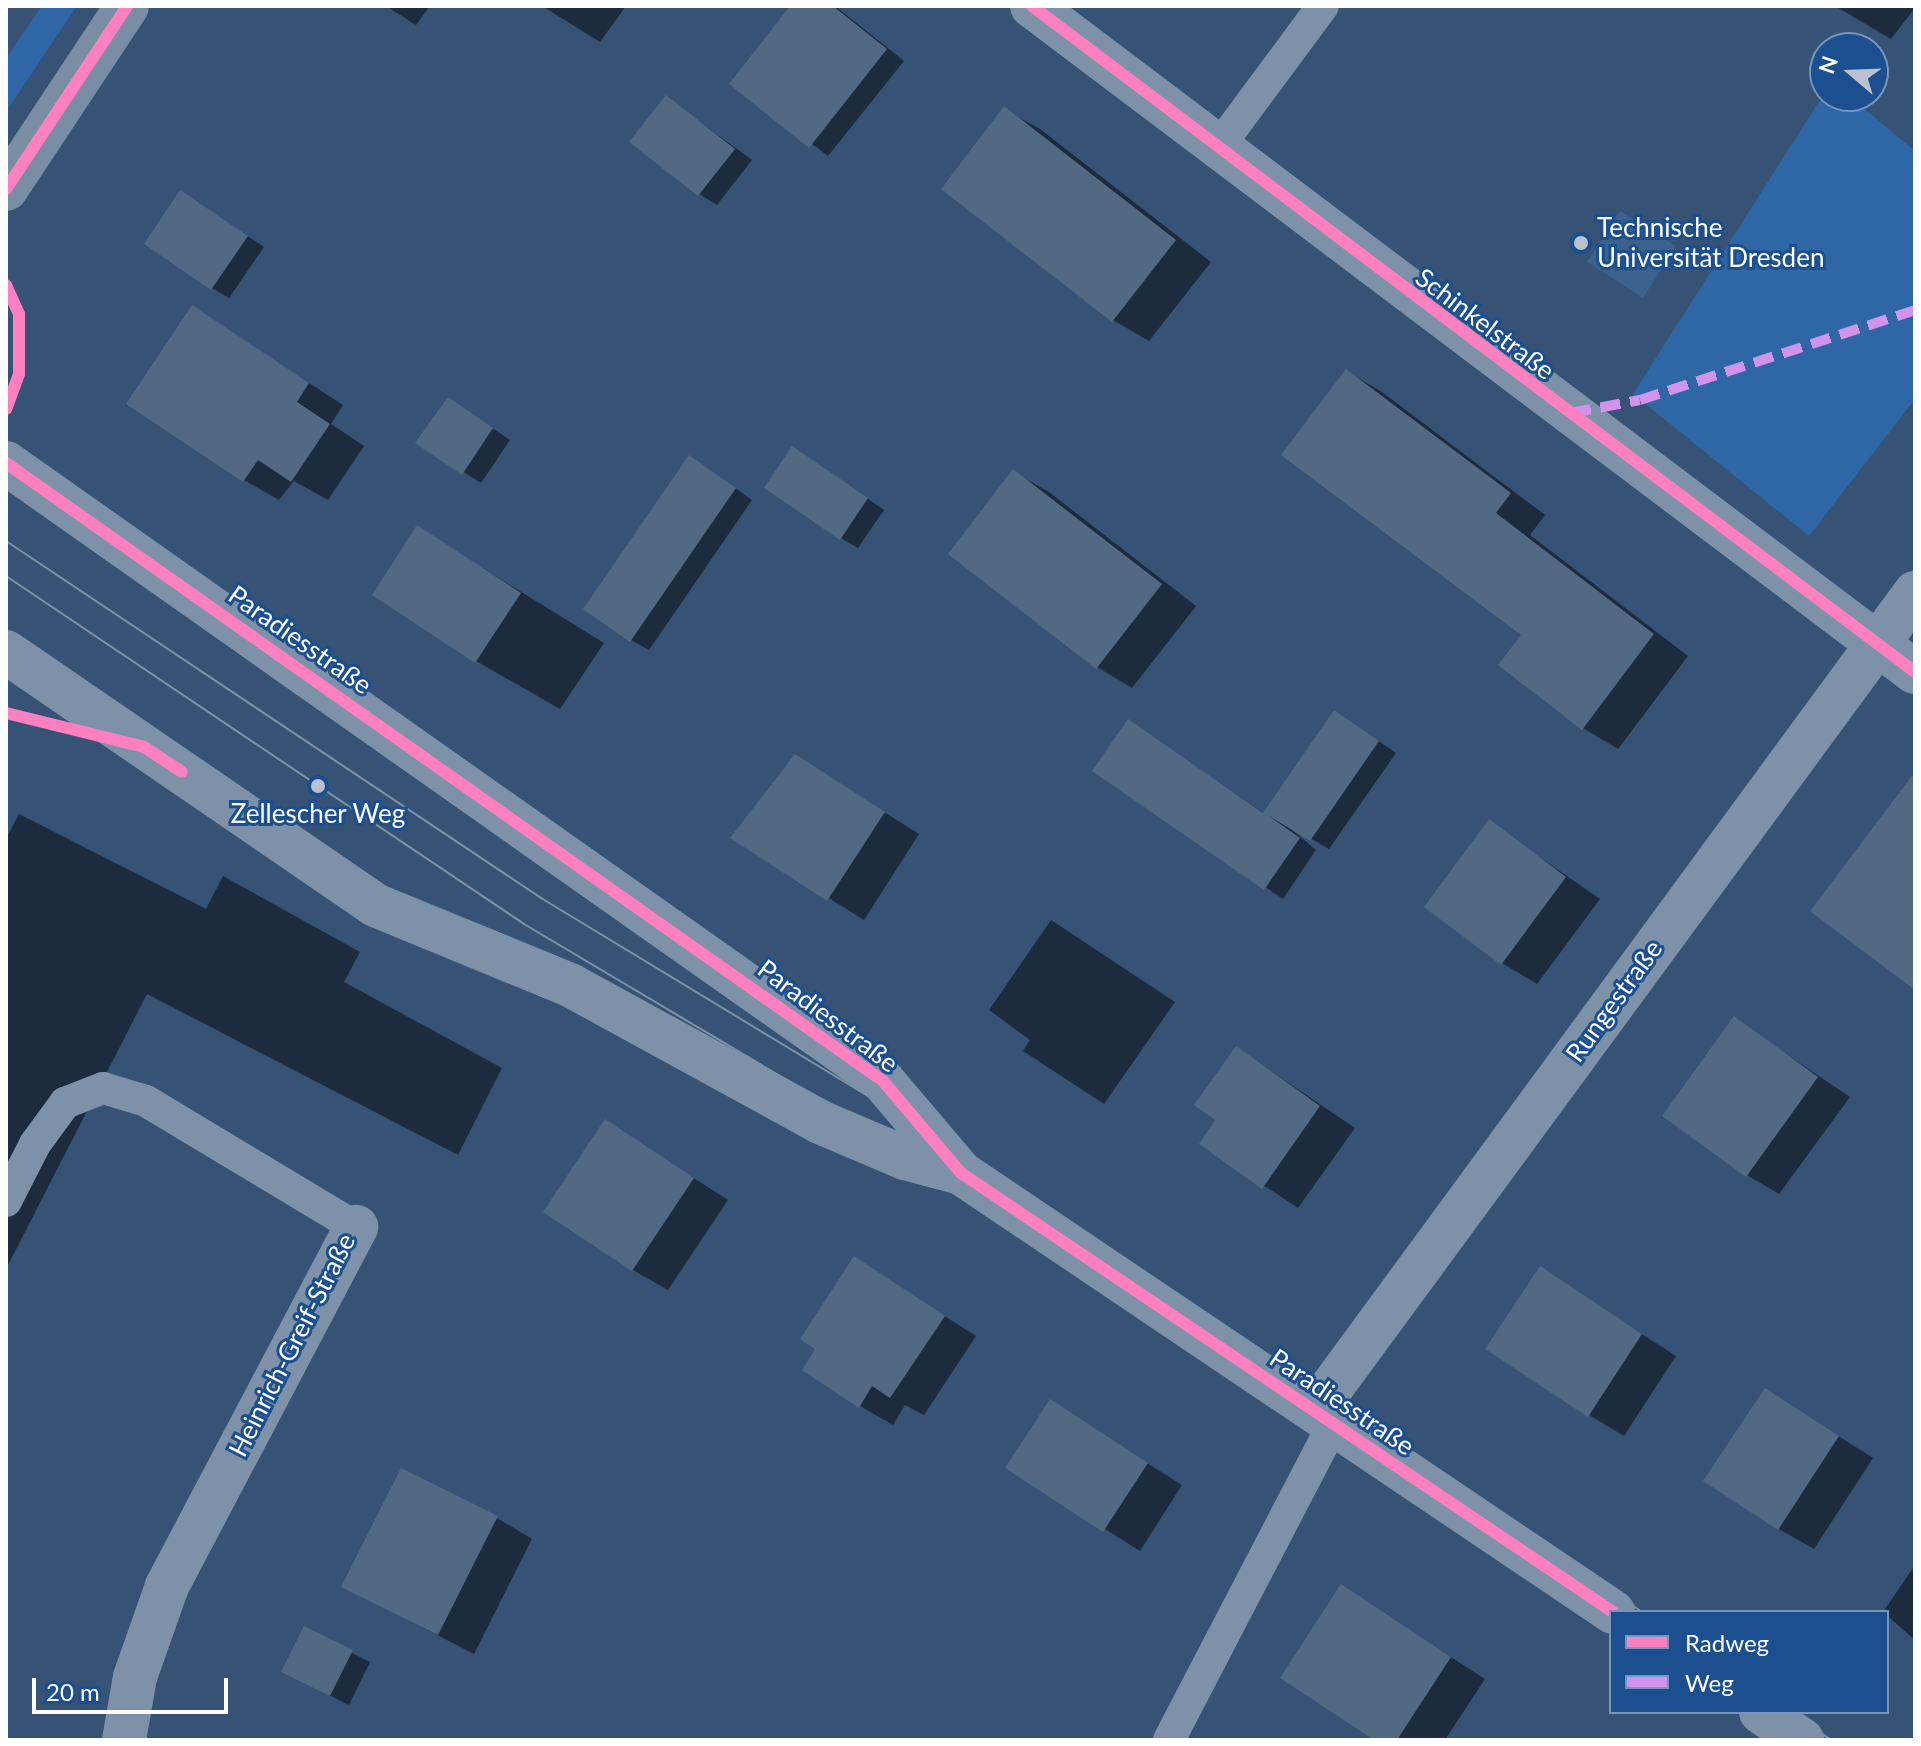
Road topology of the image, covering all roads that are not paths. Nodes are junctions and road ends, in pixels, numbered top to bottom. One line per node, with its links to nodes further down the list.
1 (127, 6): 5 (main road)
2 (1032, 6): 4 (street, Schinkelstraße)
3 (1323, 6): 4 (lane)
4 (1217, 149): 8 (street, Schinkelstraße)
5 (6, 189)
6 (6, 463): 11 (street, Paradiesstraße)
7 (1915, 593): 8 (street, Rungestraße)
8 (1877, 642): 10 (street, Schinkelstraße); 14 (street, Rungestraße)
9 (6, 652): 11 (street, Paradiesstraße)
10 (1915, 672)
11 (961, 1173): 14 (street, Paradiesstraße)
12 (6, 1201): 13 (lane, Heinrich-Greif-Straße)
13 (356, 1227): 17 (street, Heinrich-Greif-Straße)
14 (1325, 1417): 15 (street, Paradiesstraße); 18 (lane)
15 (1610, 1610)
16 (1764, 1714): 19 (street)
17 (124, 1740)
18 (1169, 1740)
19 (1802, 1740)

